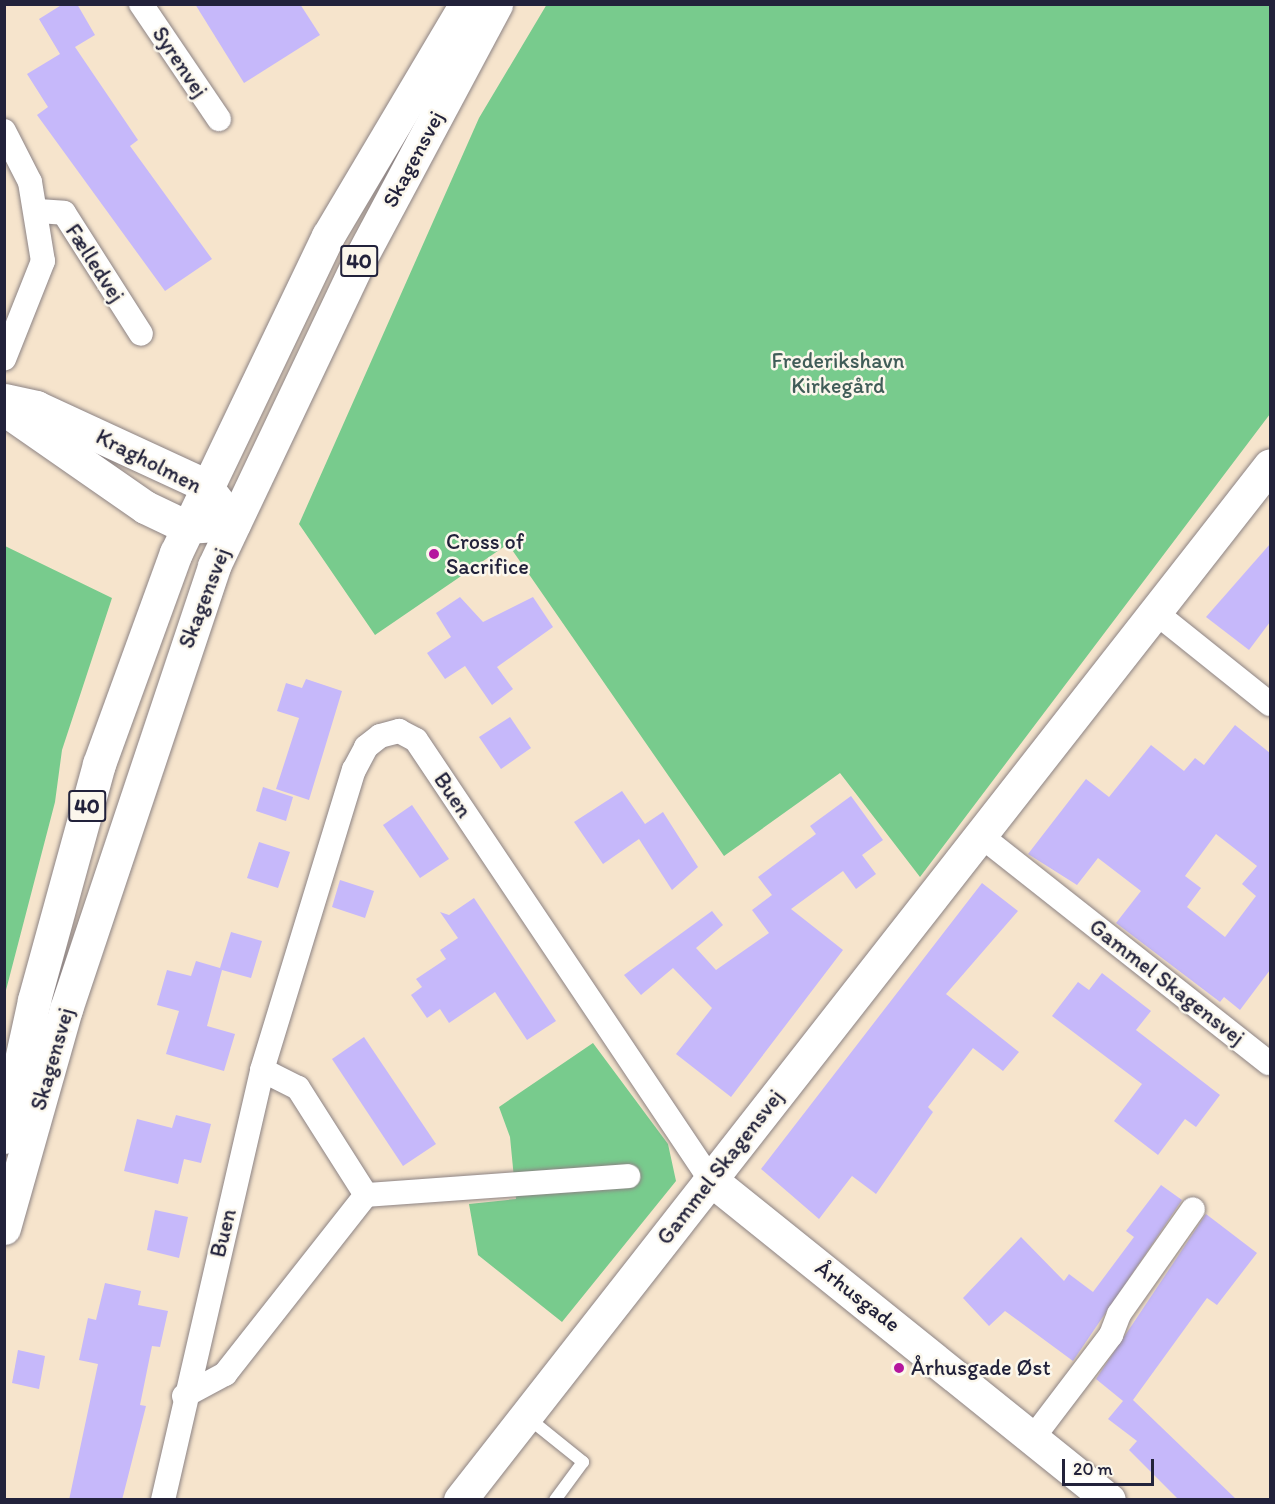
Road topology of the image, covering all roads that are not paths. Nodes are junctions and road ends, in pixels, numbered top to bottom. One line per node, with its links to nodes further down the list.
1 (141, 4): 4 (street, Syrenvej)
2 (466, 4): 12 (main road, Skagensvej / 40)
3 (496, 4): 13 (main road, Skagensvej / 40)
4 (219, 119)
5 (4, 131): 6 (street, Fælledvej)
6 (38, 211): 7 (street, Fælledvej); 8 (street, Fælledvej)
7 (141, 334)
8 (4, 358)
9 (4, 400): 12 (main road, Kragholmen)
10 (4, 409): 14 (main road, Kragholmen)
11 (1270, 465): 15 (main road, Gammel Skagensvej)
12 (205, 485): 13 (main road, Kragholmen); 14 (main road, Skagensvej / 40)
13 (234, 523): 14 (main road, Kragholmen); 25 (main road, Skagensvej / 40)
14 (187, 527): 20 (main road, Skagensvej / 40)
15 (1155, 612): 16 (street); 17 (main road, Gammel Skagensvej)
16 (1270, 704)
17 (980, 835): 18 (street, Gammel Skagensvej); 22 (main road, Gammel Skagensvej)
18 (1269, 1063)
19 (262, 1070): 22 (street, Buen); 23 (street); 26 (street, Buen)
20 (4, 1137)
21 (628, 1176): 23 (street)
22 (710, 1179): 27 (main road, Gammel Skagensvej); 28 (main road, Århusgade)
23 (366, 1194): 26 (street)
24 (1192, 1209): 28 (street)
25 (4, 1228)
26 (184, 1396): 29 (street, Buen)
27 (527, 1416): 30 (main road, Gammel Skagensvej); 31 (lane)
28 (1035, 1435): 32 (main road, Århusgade)
29 (163, 1500)
30 (460, 1500)
31 (555, 1500)
32 (1109, 1500)

